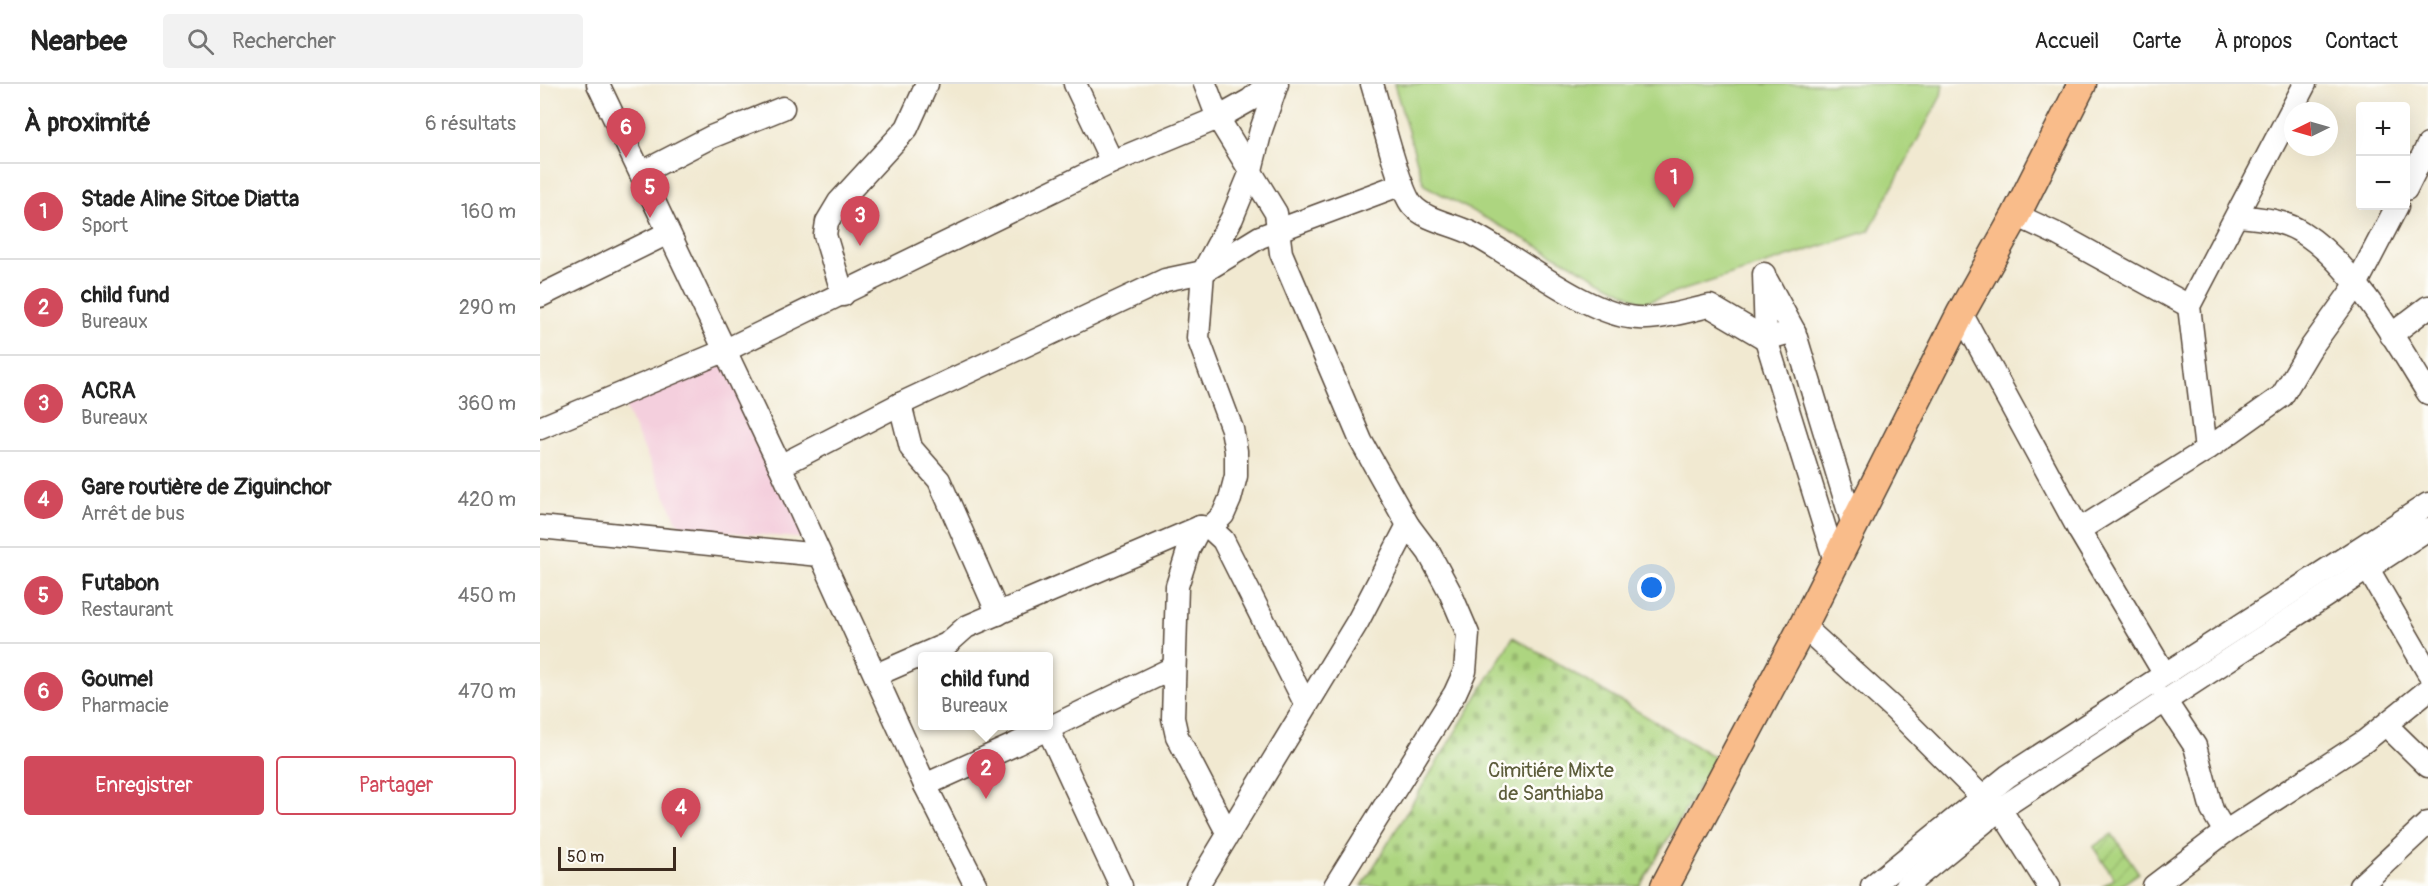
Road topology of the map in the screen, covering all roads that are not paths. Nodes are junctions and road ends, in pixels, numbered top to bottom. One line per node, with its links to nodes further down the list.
1 (598, 84): 14 (street)
2 (927, 84): 26 (street)
3 (1075, 84): 13 (street)
4 (1205, 84): 11 (street)
5 (1268, 84): 11 (street)
6 (1277, 84): 15 (street)
7 (1372, 84): 17 (street)
8 (2082, 84): 19 (main road)
9 (2305, 84): 20 (street)
10 (783, 108): 14 (street)
11 (1218, 118): 13 (street); 15 (street)
12 (2428, 145): 16 (street)
13 (1112, 162): 26 (street)
14 (641, 173): 22 (street)
15 (1250, 174): 21 (street); 23 (street)
16 (2410, 181)
17 (1402, 184): 21 (street); 32 (street)
18 (2395, 210): 24 (street)
19 (2016, 215): 27 (street); 29 (main road)
20 (2237, 216): 24 (street); 27 (street)
21 (1279, 231): 23 (street); 40 (street)
22 (668, 232): 25 (street); 33 (street)
23 (1203, 272): 35 (street); 43 (street)
24 (2356, 285): 31 (street); 37 (street)
25 (542, 291)
26 (843, 295): 33 (street)
27 (2189, 306): 37 (street)
28 (2428, 307): 31 (street)
29 (1961, 313): 41 (main road); 45 (street)
30 (1794, 331): 32 (street); 32 (street); 41 (street)
31 (2391, 335): 34 (street)
32 (1766, 339): 47 (street)
33 (724, 351): 36 (street); 38 (street)
34 (2428, 393)
35 (900, 404): 38 (street); 49 (street)
36 (540, 428)
37 (2206, 450): 45 (street)
38 (780, 466): 46 (street)
39 (2428, 504): 55 (street)
40 (1408, 525): 59 (street); 76 (street)
41 (1853, 525): 47 (main road)
42 (540, 528): 46 (street)
43 (1205, 528): 49 (street); 53 (street); 59 (street)
44 (2428, 529): 48 (street)
45 (2079, 530): 55 (street)
46 (819, 555): 56 (street)
47 (1835, 561): 50 (main road)
48 (2368, 569): 54 (street); 58 (street)
49 (998, 614): 51 (street)
50 (1803, 626): 68 (street); 77 (main road)
51 (930, 652)
52 (918, 657): 56 (street)
53 (1173, 668): 61 (street); 72 (street)
54 (2428, 672)
55 (2164, 673): 68 (street)
56 (876, 675): 67 (street)
57 (2428, 690): 60 (street)
58 (2164, 699): 69 (street); 71 (street)
59 (1306, 705): 72 (street)
60 (2386, 724): 66 (street); 71 (street)
61 (1053, 727)
62 (1046, 730): 64 (street)
63 (1048, 730): 65 (street)
64 (1016, 744): 65 (street); 67 (street)
65 (1062, 759): 74 (street)
66 (2428, 766)
67 (925, 784): 73 (street)
68 (1981, 796): 78 (street)
69 (2000, 808): 79 (street); 80 (street)
70 (2428, 823): 82 (street)
71 (2225, 832): 81 (street)
72 (1228, 834): 75 (street)
73 (976, 886)
74 (1121, 886)
75 (1197, 886)
76 (1335, 886)
77 (1665, 886)
78 (1872, 886)
79 (1906, 886)
80 (2049, 886)
81 (2154, 886)
82 (2360, 886)

